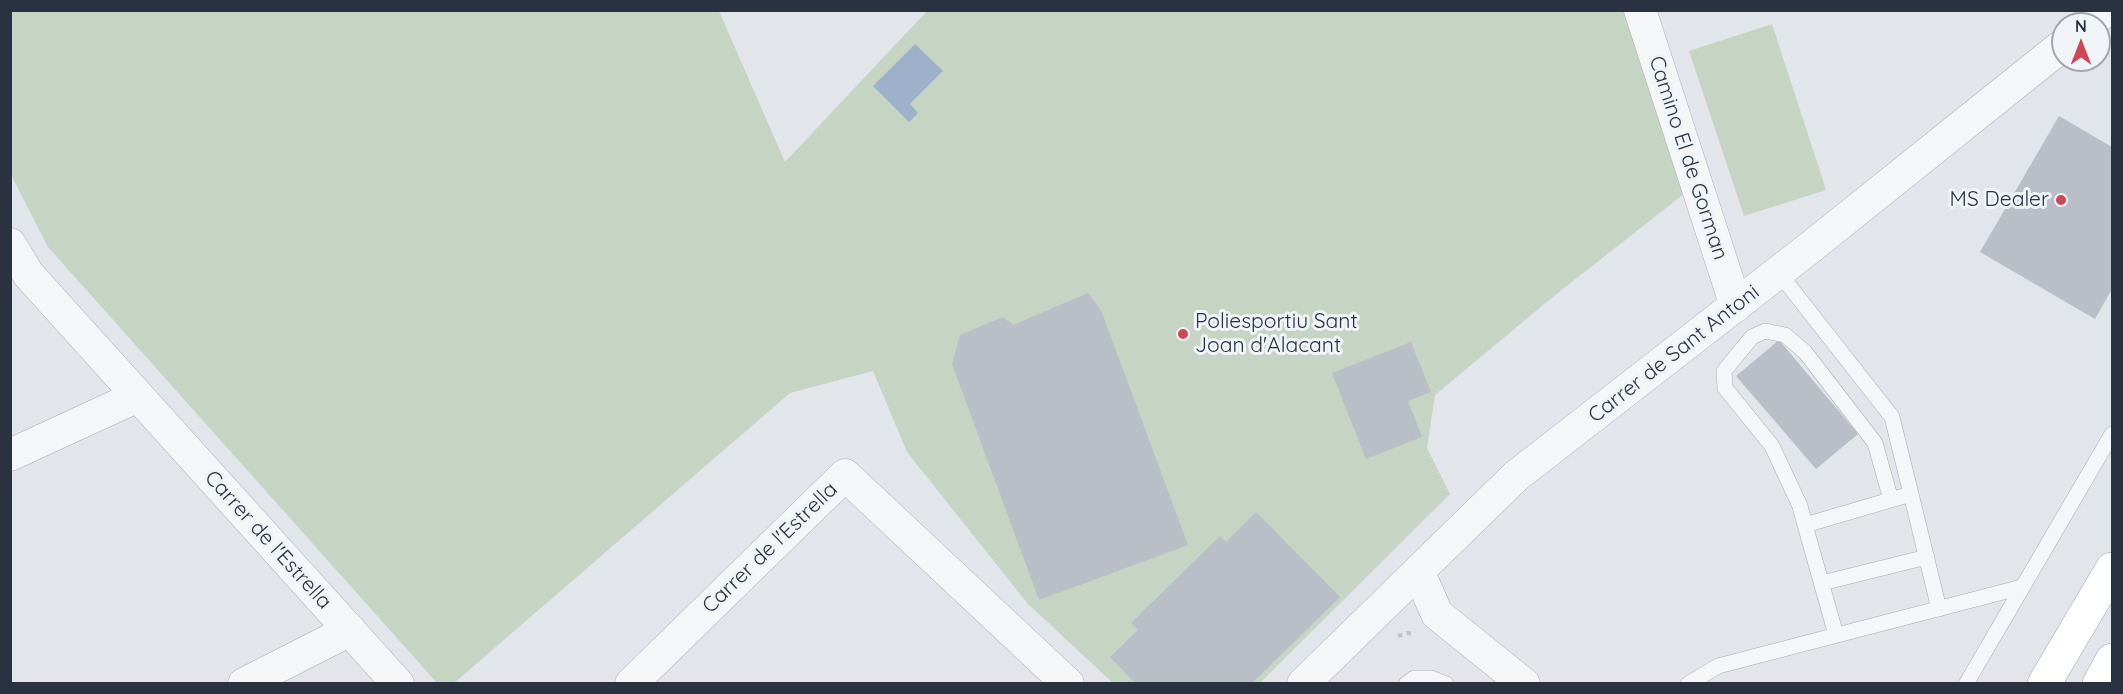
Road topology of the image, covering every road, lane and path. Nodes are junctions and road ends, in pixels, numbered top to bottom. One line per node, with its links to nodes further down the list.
1 (1640, 10): 5 (street, Camino El de Gorman)
2 (2051, 55): 4 (street, Carrer de Sant Antoni)
3 (10, 244): 6 (street, Carrer de l'Estrella)
4 (1779, 273): 5 (street, Carrer de Sant Antoni); 9 (lane)
5 (1736, 306): 14 (street, Carrer de Sant Antoni)
6 (138, 396): 8 (street); 19 (street, Carrer de l'Estrella)
7 (2112, 434): 16 (lane)
8 (10, 455)
9 (1911, 494): 10 (lane); 12 (lane)
10 (1891, 500): 11 (lane); 11 (lane)
11 (1805, 525): 15 (lane)
12 (1927, 556): 15 (lane); 17 (lane)
13 (2112, 568): 33 (main road)
14 (1419, 573): 18 (street, Carrer de Sant Antoni); 30 (street)
15 (1821, 583): 21 (lane)
16 (2022, 587): 17 (lane); 32 (lane)
17 (1939, 609): 21 (lane)
18 (1363, 626): 20 (path); 27 (street, Carrer de Sant Antoni)
19 (350, 630): 23 (street); 24 (street, Carrer de l'Estrella)
20 (1420, 635)
21 (1836, 635): 31 (lane)
22 (2112, 660): 34 (main road)
23 (244, 684)
24 (398, 684)
25 (631, 684): 26 (street, Carrer de l'Estrella)
26 (1068, 684)
27 (1303, 684)
28 (1406, 684): 29 (lane)
29 (1446, 684)
30 (1524, 684)
31 (1688, 684)
32 (1966, 684)
33 (2044, 684)
34 (2099, 684)

